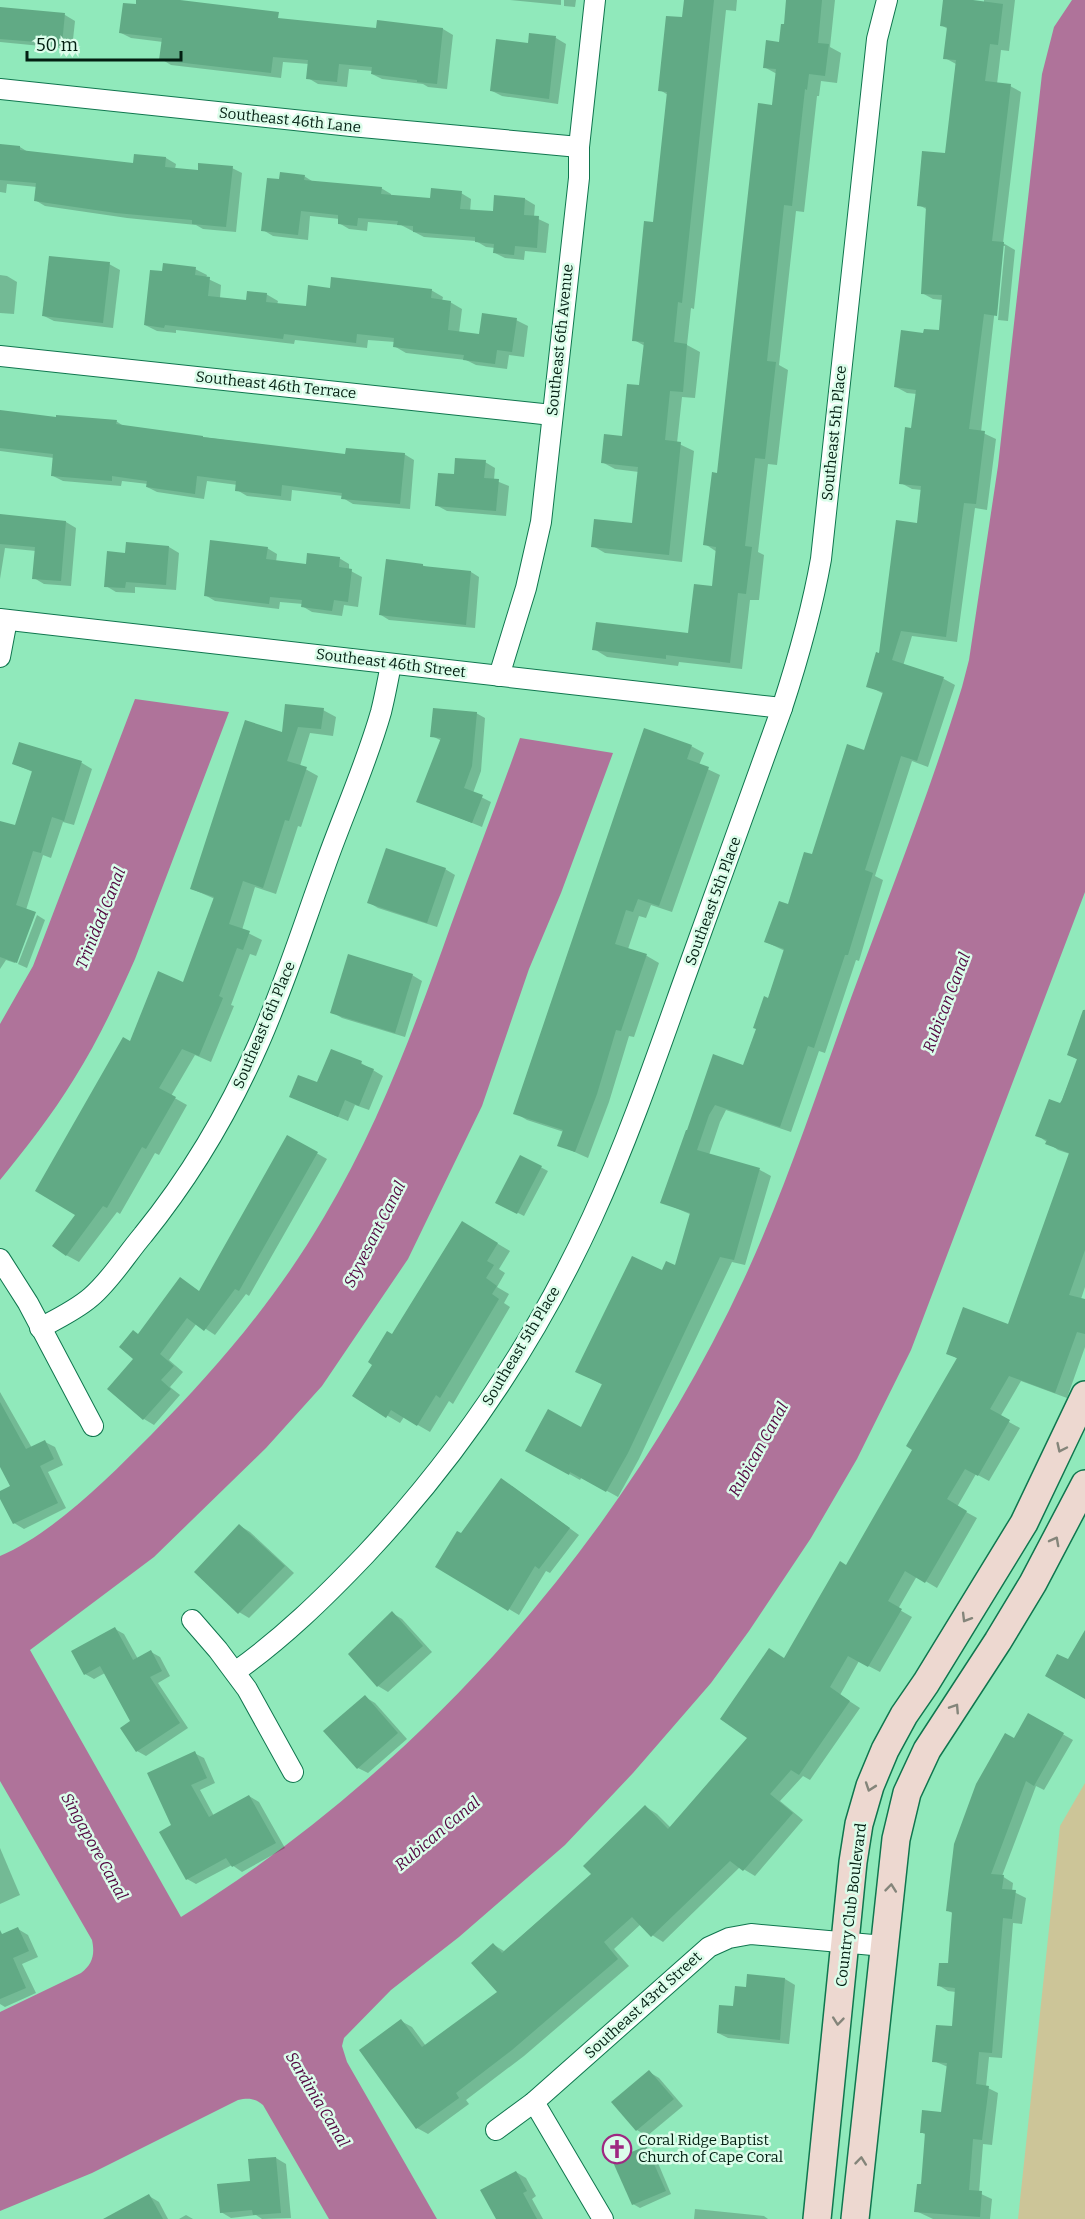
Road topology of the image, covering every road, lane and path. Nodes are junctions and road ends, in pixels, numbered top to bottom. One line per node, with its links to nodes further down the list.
1 (595, 0): 4 (street, Southeast 6th Avenue)
2 (887, 0): 11 (street, Southeast 5th Place)
3 (0, 89): 4 (street, Southeast 46th Lane)
4 (579, 147): 6 (street, Southeast 6th Avenue)
5 (0, 356): 6 (street, Southeast 46th Terrace)
6 (552, 415): 10 (street, Southeast 6th Avenue)
7 (4, 619): 8 (street); 9 (street, Southeast 46th Street)
8 (0, 657)
9 (392, 663): 10 (street, Southeast 46th Street); 13 (street, Southeast 6th Place)
10 (499, 676): 11 (street, Southeast 46th Street)
11 (782, 708): 18 (street, Southeast 5th Place)
12 (0, 1259): 13 (street)
13 (40, 1328): 15 (street)
14 (1085, 1395): 20 (main road, Country Club Boulevard, one-way to 20)
15 (93, 1426)
16 (1085, 1485): 21 (main road, one-way to 16)
17 (192, 1620): 18 (street)
18 (235, 1672): 19 (street)
19 (292, 1772)
20 (846, 1943): 21 (street, Southeast 43rd Street); 22 (street, Southeast 43rd Street); 25 (main road, Country Club Boulevard, one-way to 25)
21 (884, 1946): 26 (main road, one-way to 21)
22 (534, 2102): 23 (street, Southeast 43rd Street); 24 (street)
23 (496, 2130)
24 (603, 2219)
25 (817, 2219)
26 (855, 2219)

